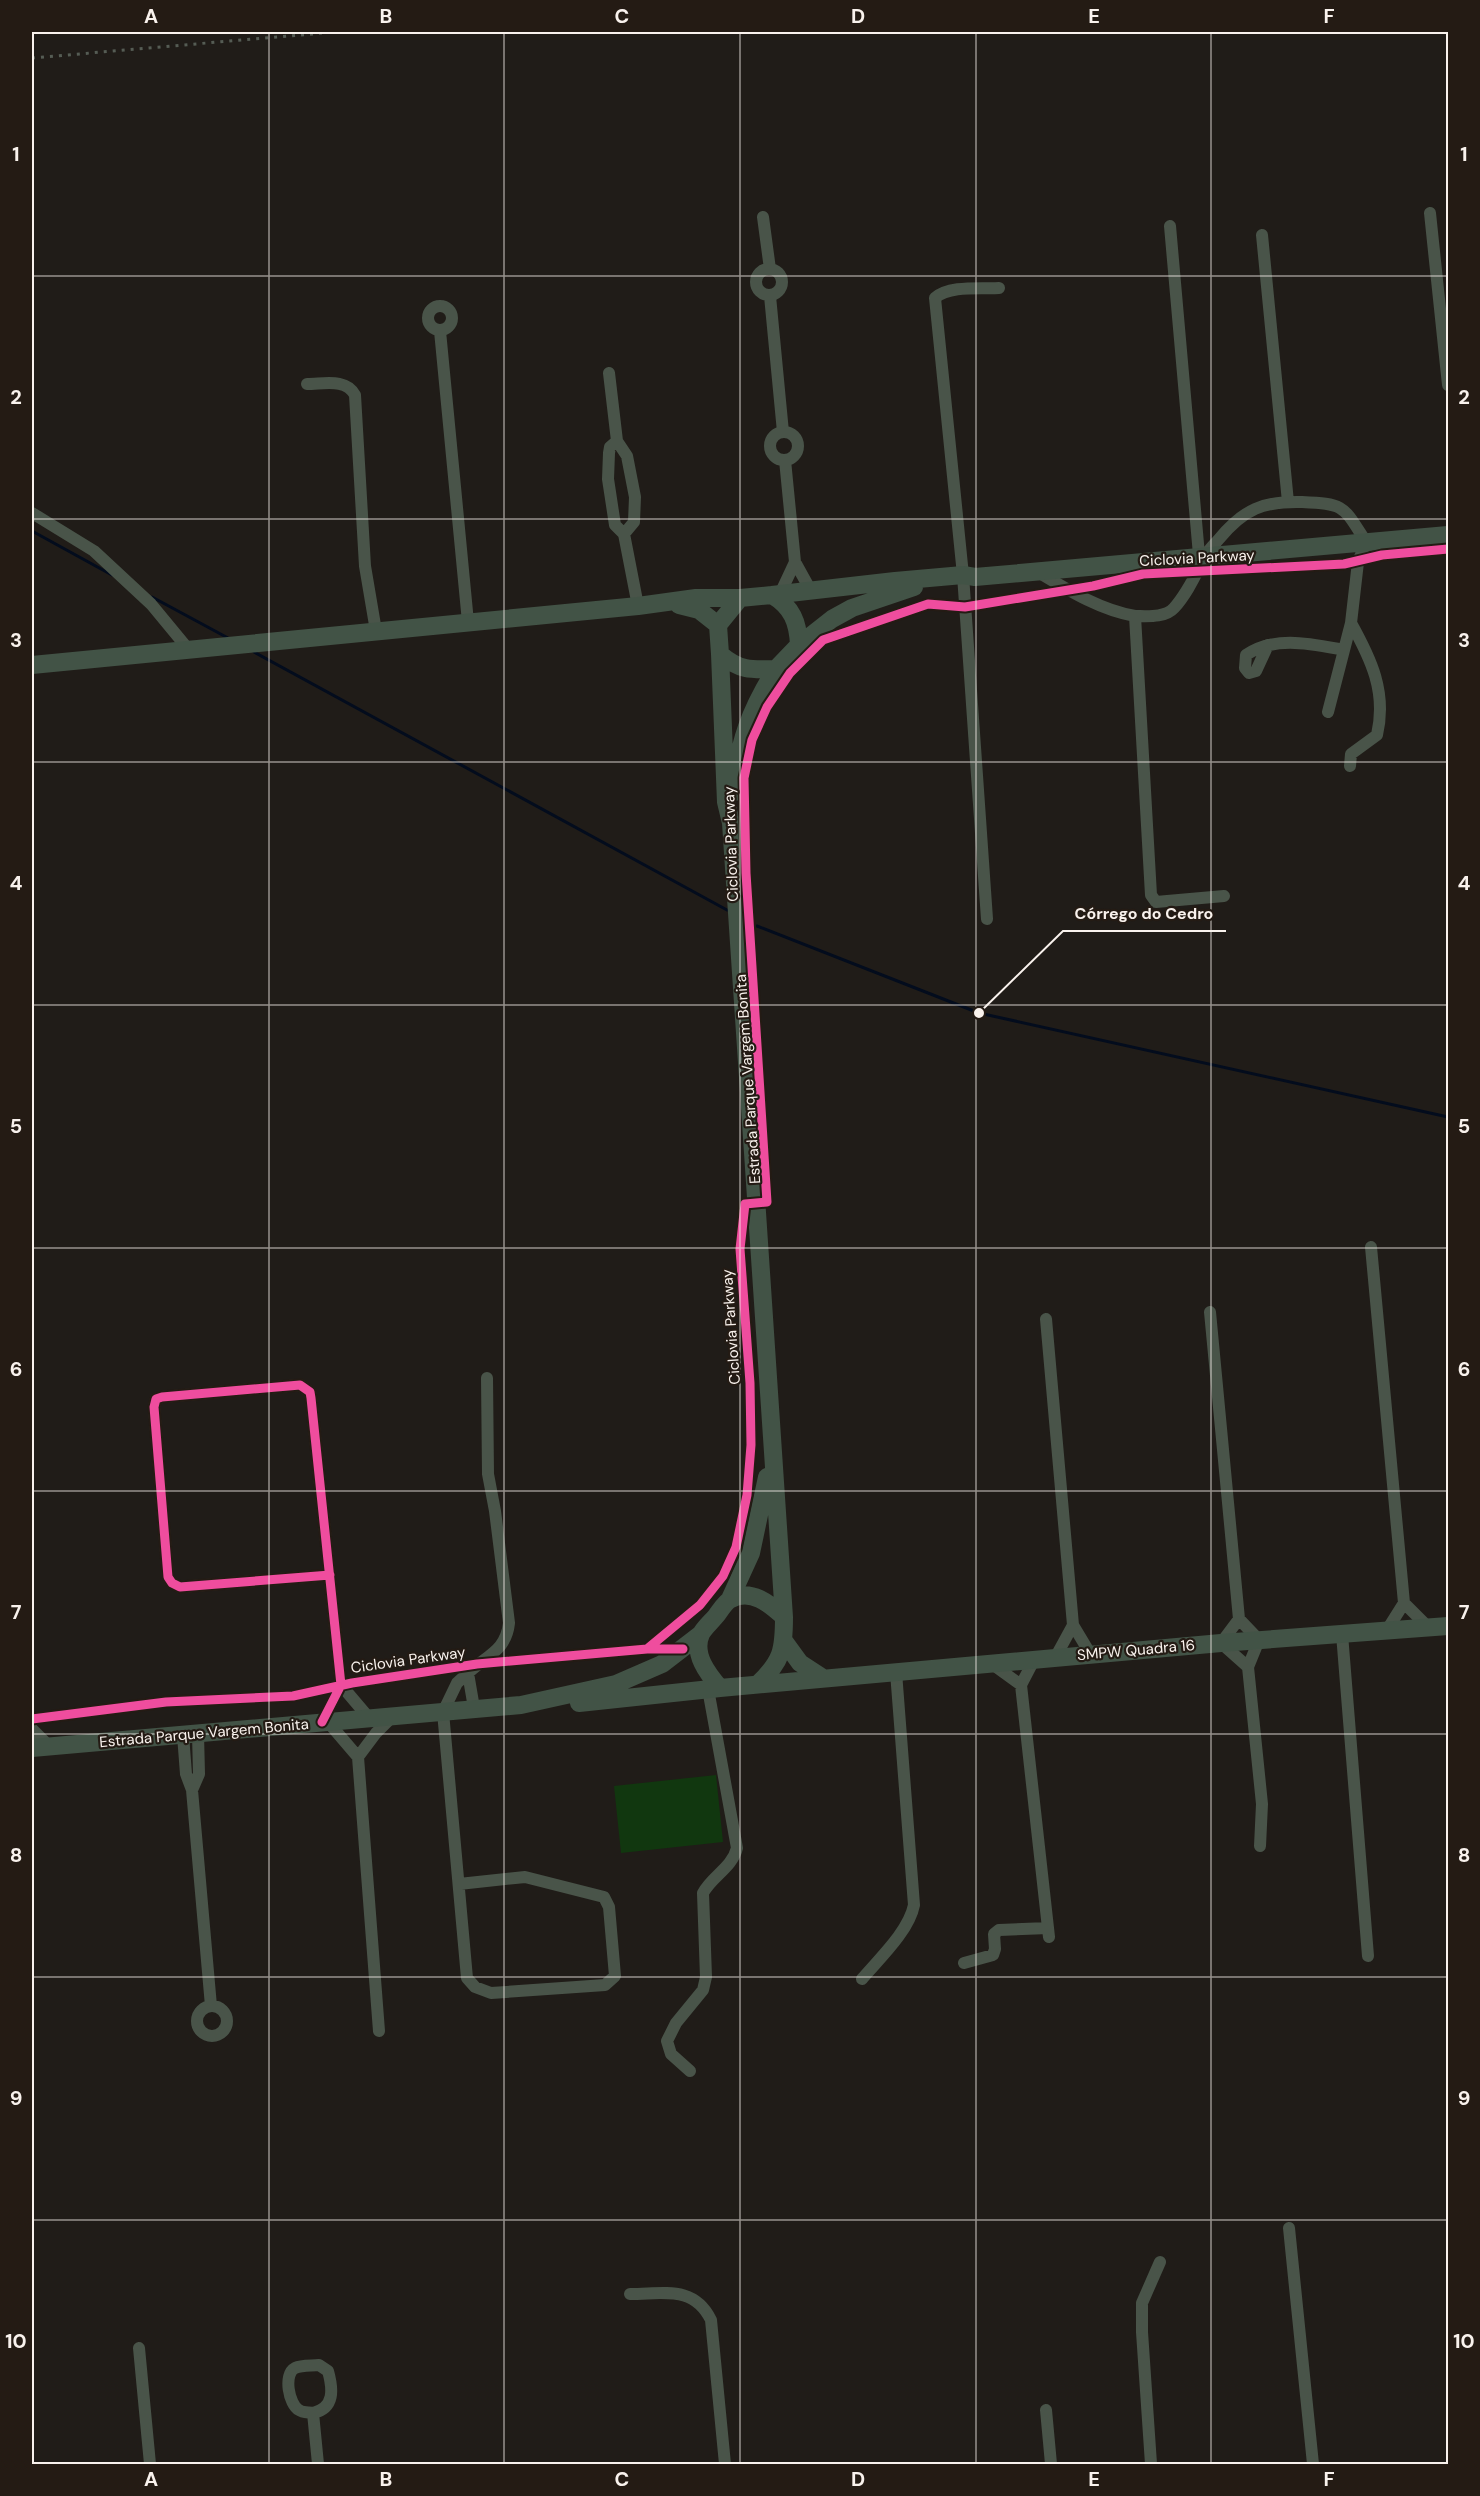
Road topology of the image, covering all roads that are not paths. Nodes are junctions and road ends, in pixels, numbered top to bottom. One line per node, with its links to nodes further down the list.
1 (1430, 213): 11 (street)
2 (763, 217): 5 (street)
3 (1170, 226): 20 (street)
4 (1262, 235): 15 (street)
5 (770, 269): 7 (street); 7 (street)
6 (999, 288): 23 (street)
7 (770, 296): 12 (street)
8 (440, 331): 30 (street)
9 (609, 373): 13 (street)
10 (307, 384): 33 (street)
11 (1449, 385)
12 (783, 432): 14 (street); 14 (street)
13 (617, 441): 17 (street); 17 (street)
14 (785, 460): 21 (street)
15 (1288, 502): 19 (street); 20 (street)
16 (32, 513): 36 (street)
17 (624, 534): 28 (street)
18 (1449, 535): 19 (main road)
19 (1366, 542): 20 (main road); 31 (street)
20 (1202, 555): 22 (main road); 29 (street)
21 (795, 562): 24 (street); 25 (street)
22 (1037, 571): 23 (main road); 29 (street)
23 (967, 578): 24 (main road); 34 (main road); 45 (street)
24 (811, 591): 25 (main road)
25 (776, 594): 26 (main road); 34 (main road)
26 (740, 598): 27 (main road); 32 (main road)
27 (671, 603): 28 (main road); 32 (main road)
28 (638, 606): 30 (main road)
29 (1135, 616): 44 (street)
30 (468, 622): 33 (main road)
31 (1351, 623): 37 (street); 42 (street)
32 (718, 625): 38 (main road)
33 (376, 631): 36 (main road)
34 (799, 645): 40 (main road)
35 (1268, 645): 37 (street)
36 (189, 650): 39 (main road)
37 (1344, 650): 41 (street)
38 (720, 654): 40 (main road); 43 (main road, Estrada Parque Vargem Bonita)
39 (32, 665)
40 (776, 669): 43 (main road, Estrada Parque Vargem Bonita)
41 (1328, 712)
42 (1350, 766)
43 (731, 823): 50 (main road, Estrada Parque Vargem Bonita)
44 (1224, 896)
45 (987, 919)
46 (1371, 1247): 53 (street)
47 (1210, 1312): 55 (street)
48 (1046, 1319): 56 (street)
49 (487, 1378): 71 (street)
50 (772, 1442): 52 (main road, Estrada Parque Vargem Bonita); 54 (main road, Estrada Parque Vargem Bonita)
51 (330, 1575): 51 (street); 74 (street)
52 (730, 1599): 54 (main road); 60 (main road)
53 (1404, 1603): 58 (street); 59 (street)
54 (784, 1617): 63 (main road)
55 (1239, 1619): 62 (street); 64 (street)
56 (1073, 1625): 65 (street); 66 (street)
57 (1449, 1626): 58 (main road, SMPW Quadra 16)
58 (1428, 1627): 59 (main road, SMPW Quadra 16)
59 (1388, 1630): 61 (main road, SMPW Quadra 16)
60 (701, 1634): 76 (main road); 77 (main road, Estrada Parque Vargem Bonita)
61 (1342, 1634): 62 (main road, SMPW Quadra 16); 89 (street)
62 (1259, 1640): 64 (main road, SMPW Quadra 16); 69 (street)
63 (784, 1641): 72 (main road); 73 (main road)
64 (1221, 1643): 65 (main road, SMPW Quadra 16); 69 (street)
65 (1091, 1655): 66 (main road, SMPW Quadra 16)
66 (1055, 1658): 67 (main road, SMPW Quadra 16)
67 (1034, 1660): 68 (main road, SMPW Quadra 16); 75 (street)
68 (992, 1664): 70 (main road, SMPW Quadra 16); 75 (street)
69 (1248, 1667): 87 (street)
70 (896, 1672): 72 (main road, SMPW Quadra 16); 91 (street)
71 (468, 1673): 78 (street); 79 (street)
72 (824, 1678): 73 (main road, SMPW Quadra 16)
73 (758, 1684): 76 (main road)
74 (341, 1685): 81 (street); 82 (street)
75 (1021, 1685): 90 (street)
76 (714, 1688): 77 (main road, Estrada Parque Vargem Bonita); 94 (street)
77 (521, 1705): 78 (main road, Estrada Parque Vargem Bonita)
78 (474, 1708): 79 (main road, Estrada Parque Vargem Bonita)
79 (443, 1712): 80 (main road, Estrada Parque Vargem Bonita); 88 (street)
80 (393, 1716): 81 (main road, Estrada Parque Vargem Bonita); 86 (street)
81 (369, 1718): 82 (main road, Estrada Parque Vargem Bonita)
82 (325, 1722): 84 (main road, Estrada Parque Vargem Bonita); 86 (street)
83 (32, 1729): 85 (street)
84 (191, 1734): 85 (main road, Estrada Parque Vargem Bonita); 92 (street)
85 (40, 1747)
86 (358, 1757): 93 (street)
87 (1260, 1846)
88 (459, 1884): 88 (street)
89 (1368, 1956)
90 (964, 1963)
91 (862, 1979)
92 (211, 2006)
93 (379, 2031)
94 (690, 2071)
95 (1289, 2228): 106 (street)
96 (1160, 2262): 105 (street)
97 (630, 2294): 103 (street)
98 (139, 2348): 101 (street)
99 (1046, 2410): 104 (street)
100 (313, 2413): 100 (street); 102 (street)
101 (150, 2464)
102 (318, 2464)
103 (725, 2464)
104 (1051, 2464)
105 (1151, 2464)
106 (1312, 2464)

